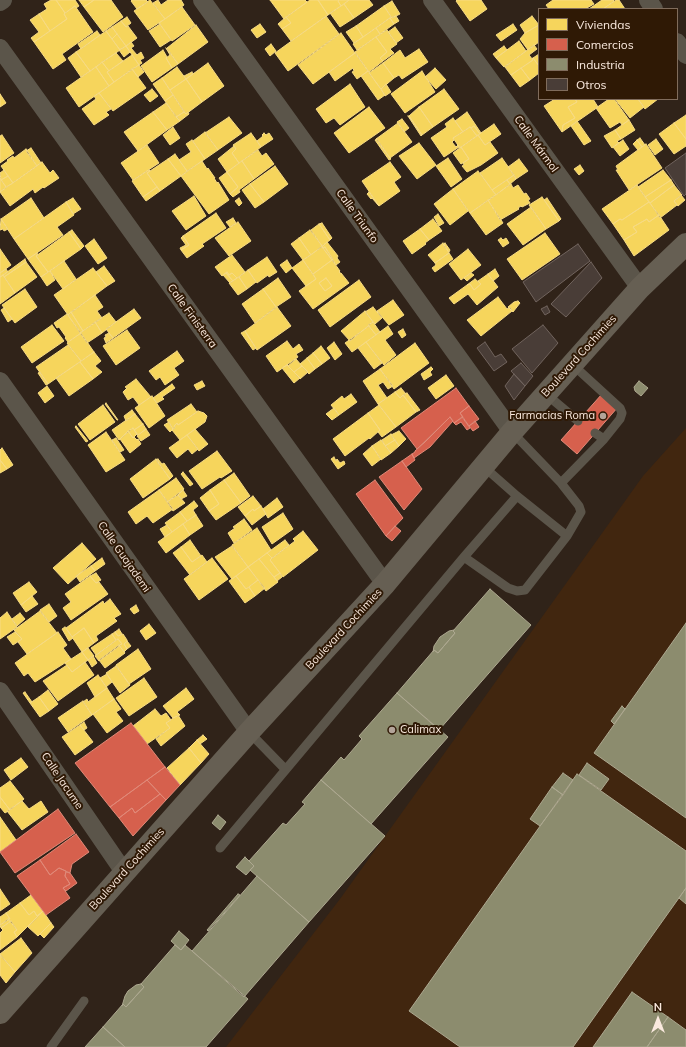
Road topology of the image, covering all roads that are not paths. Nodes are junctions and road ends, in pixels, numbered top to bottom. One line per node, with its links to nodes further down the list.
1 (3, 0): 4 (street)
2 (202, 0): 14 (street, Calle Triunfo)
3 (432, 0): 9 (street, Calle Mármol)
4 (0, 2)
5 (678, 43): 7 (street)
6 (0, 48): 22 (street, Calle Finisterra)
7 (686, 55)
8 (686, 244): 9 (main road, Boulevard Cochimies)
9 (640, 288): 10 (main road, Boulevard Cochimies)
10 (573, 365): 12 (main road, Boulevard Cochimies); 16 (lane)
11 (0, 382): 24 (street, Calle Guajademi)
12 (546, 394): 13 (lane); 14 (main road, Boulevard Cochimies)
13 (578, 421)
14 (512, 432): 17 (main road, Boulevard Cochimies); 18 (lane)
15 (595, 433): 16 (lane)
16 (604, 439): 18 (lane)
17 (483, 466): 19 (lane); 22 (main road, Boulevard Cochimies)
18 (561, 483): 20 (lane)
19 (517, 496): 20 (lane); 21 (lane)
20 (567, 536): 21 (lane)
21 (464, 556): 25 (lane)
22 (385, 584): 24 (main road, Boulevard Cochimies)
23 (0, 691): 27 (street, Calle Jacume)
24 (249, 732): 25 (lane); 27 (main road, Boulevard Cochimies)
25 (285, 769): 26 (lane)
26 (220, 848)
27 (124, 872): 29 (main road, Boulevard Cochimies)
28 (84, 1001): 30 (lane)
29 (0, 1012)
30 (51, 1047)

